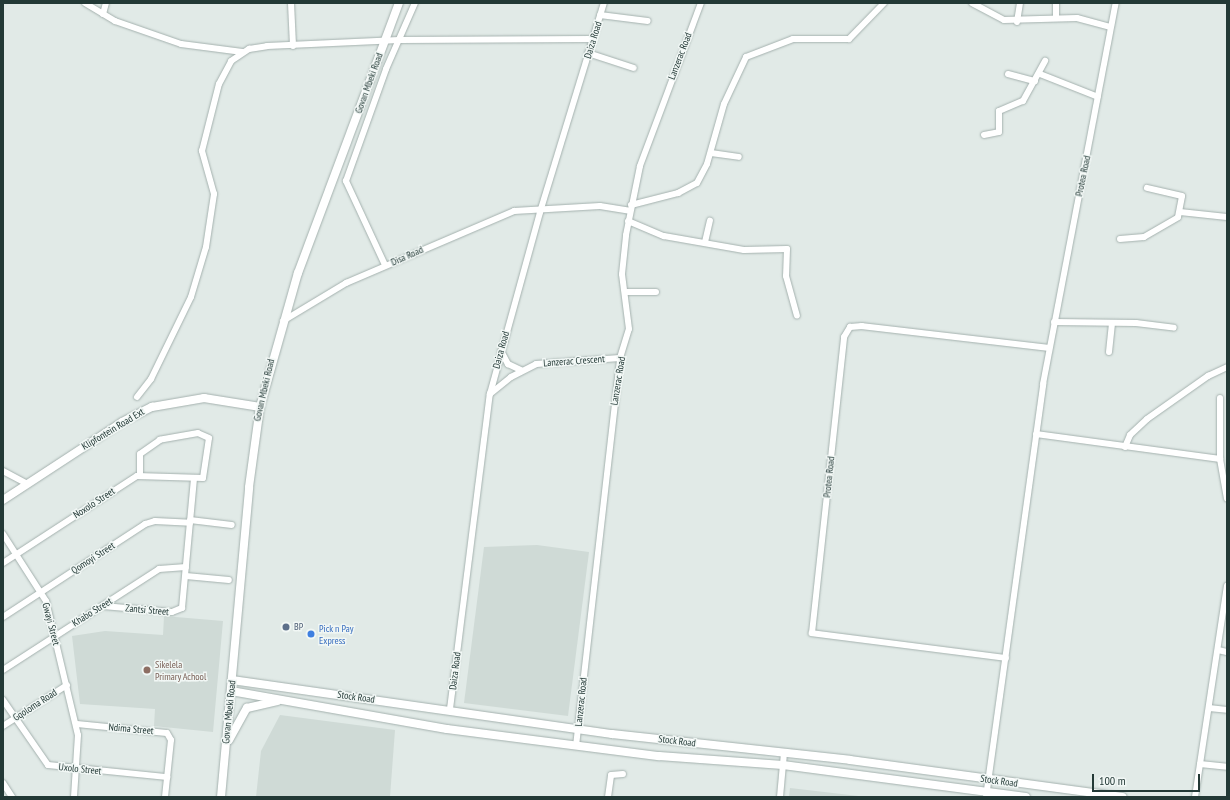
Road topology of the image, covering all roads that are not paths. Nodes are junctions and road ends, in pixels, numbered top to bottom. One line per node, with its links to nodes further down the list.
1 (85, 3): 13 (street)
2 (106, 3): 13 (street)
3 (291, 3): 22 (street)
4 (399, 3): 21 (main road, Govan Mbeki Road)
5 (415, 3): 20 (street)
6 (604, 3): 14 (street, Daiza Road)
7 (701, 3): 35 (street, Lanzerac Road)
8 (884, 3): 32 (street)
9 (972, 3): 17 (street)
10 (1020, 3): 17 (street)
11 (1056, 3): 15 (street)
12 (1116, 3): 18 (street, Protea Road)
13 (103, 14): 23 (street)
14 (600, 15): 16 (street); 19 (street, Daiza Road)
15 (1056, 18): 17 (street); 18 (street)
16 (648, 21)
17 (1017, 22)
18 (1110, 27): 30 (street, Protea Road)
19 (593, 39): 20 (street); 24 (street, Daiza Road)
20 (399, 40): 21 (street); 43 (street)
21 (384, 42): 22 (street); 47 (main road, Govan Mbeki Road)
22 (293, 46): 23 (street)
23 (242, 52): 58 (street)
24 (588, 53): 26 (street); 36 (street, Daiza Road)
25 (1045, 61): 28 (street)
26 (634, 68)
27 (1008, 74): 29 (street)
28 (1040, 74): 29 (street); 30 (street)
29 (1035, 81): 31 (street)
30 (1098, 97): 48 (street, Protea Road)
31 (984, 135)
32 (711, 153): 33 (street); 35 (street)
33 (739, 157)
34 (1146, 188): 37 (street)
35 (631, 208): 36 (street, Disa Road); 39 (street, Lanzerac Road)
36 (540, 212): 43 (street, Disa Road); 52 (street, Daiza Road)
37 (1180, 212): 38 (street); 41 (street)
38 (1227, 217)
39 (628, 220): 42 (street); 44 (street, Lanzerac Road)
40 (710, 222): 42 (street)
41 (1120, 239)
42 (705, 242): 46 (street)
43 (385, 266): 47 (street, Disa Road)
44 (626, 292): 45 (street); 54 (street, Lanzerac Road)
45 (656, 292)
46 (797, 316)
47 (282, 322): 60 (main road, Govan Mbeki Road)
48 (1054, 322): 49 (street); 51 (street, Protea Road)
49 (1112, 325): 50 (street); 53 (street)
50 (1174, 328)
51 (1049, 348): 61 (street, Protea Road); 87 (street, Protea Road)
52 (501, 351): 56 (street); 57 (street, Daiza Road)
53 (1109, 352)
54 (620, 358): 56 (street, Lanzerac Crescent); 100 (street, Lanzerac Road)
55 (1227, 367): 62 (street)
56 (521, 370): 57 (street, Lanzerac Crescent)
57 (490, 394): 95 (street, Daiza Road)
58 (137, 397)
59 (1220, 398): 63 (street)
60 (260, 407): 68 (main road, Klipfontein Road Ext); 89 (main road, Govan Mbeki Road)
61 (1036, 434): 62 (street); 87 (street, Protea Road)
62 (1125, 447): 63 (street)
63 (1220, 459): 66 (street)
64 (3, 471): 68 (street)
65 (140, 474): 67 (street); 67 (street); 74 (street, Noxolo Street)
66 (1224, 474): 69 (street)
67 (194, 479): 71 (street, Zantsi Street)
68 (27, 484): 70 (main road, Klipfontein Road Ext)
69 (1227, 498)
70 (3, 500)
71 (190, 522): 72 (street); 76 (street, Zantsi Street); 80 (street, Qomoyi Street)
72 (232, 525)
73 (3, 534): 74 (street, Gwayi Street)
74 (17, 554): 75 (street, Noxolo Street); 80 (street, Gwayi Street)
75 (3, 563)
76 (186, 567): 77 (street, Zantsi Street); 81 (street, Khabo Street)
77 (186, 576): 78 (street); 81 (street, Zantsi Street)
78 (229, 580)
79 (1227, 585): 82 (street)
80 (41, 592): 83 (street, Qomoyi Street); 84 (street, Gwayi Street)
81 (102, 606): 84 (street, Khabo Street)
82 (1225, 611): 85 (street)
83 (3, 617)
84 (55, 635): 88 (street, Khabo Street); 90 (street, Gwayi Street)
85 (1218, 650): 86 (street); 94 (street)
86 (1227, 652)
87 (1006, 658): 110 (street, Protea Road)
88 (3, 670)
89 (232, 680): 91 (main road, Govan Mbeki Road); 95 (main road, Stock Road)
90 (67, 684): 97 (street, Gqoloma Road); 98 (street, Gwayi Street)
91 (231, 691): 93 (main road, Stock Road); 102 (main road, Govan Mbeki Road)
92 (3, 700): 97 (street, Uxolo Street)
93 (291, 700): 101 (main road, Stock Road); 102 (main road)
94 (1209, 708): 96 (street); 104 (street)
95 (450, 709): 100 (main road, Stock Road)
96 (1227, 710)
97 (14, 718): 99 (street, Gqoloma Road); 107 (street, Uxolo Street)
98 (77, 724): 107 (street, Gwayi Street); 109 (street, Ndima Street)
99 (3, 726)
100 (578, 727): 101 (street, Lanzerac Road); 103 (main road, Stock Road)
101 (576, 746): 105 (main road, Stock Road)
102 (225, 750): 116 (main road, Govan Mbeki Road)
103 (784, 753): 105 (street); 110 (main road, Stock Road)
104 (1200, 764): 106 (street); 121 (street)
105 (783, 765): 112 (main road, Stock Road); 118 (street)
106 (1227, 767)
107 (76, 769): 109 (street, Uxolo Street); 114 (street, Gwayi Street)
108 (622, 774): 117 (street)
109 (167, 777): 115 (street, Ndima Street)
110 (989, 779): 112 (street, Protea Road); 120 (main road, Stock Road)
111 (3, 783): 113 (street)
112 (986, 794): 119 (main road, Stock Road)
113 (12, 797)
114 (74, 797)
115 (165, 797)
116 (221, 797)
117 (608, 797)
118 (780, 797)
119 (1026, 797)
120 (1123, 797)
121 (1194, 797)

